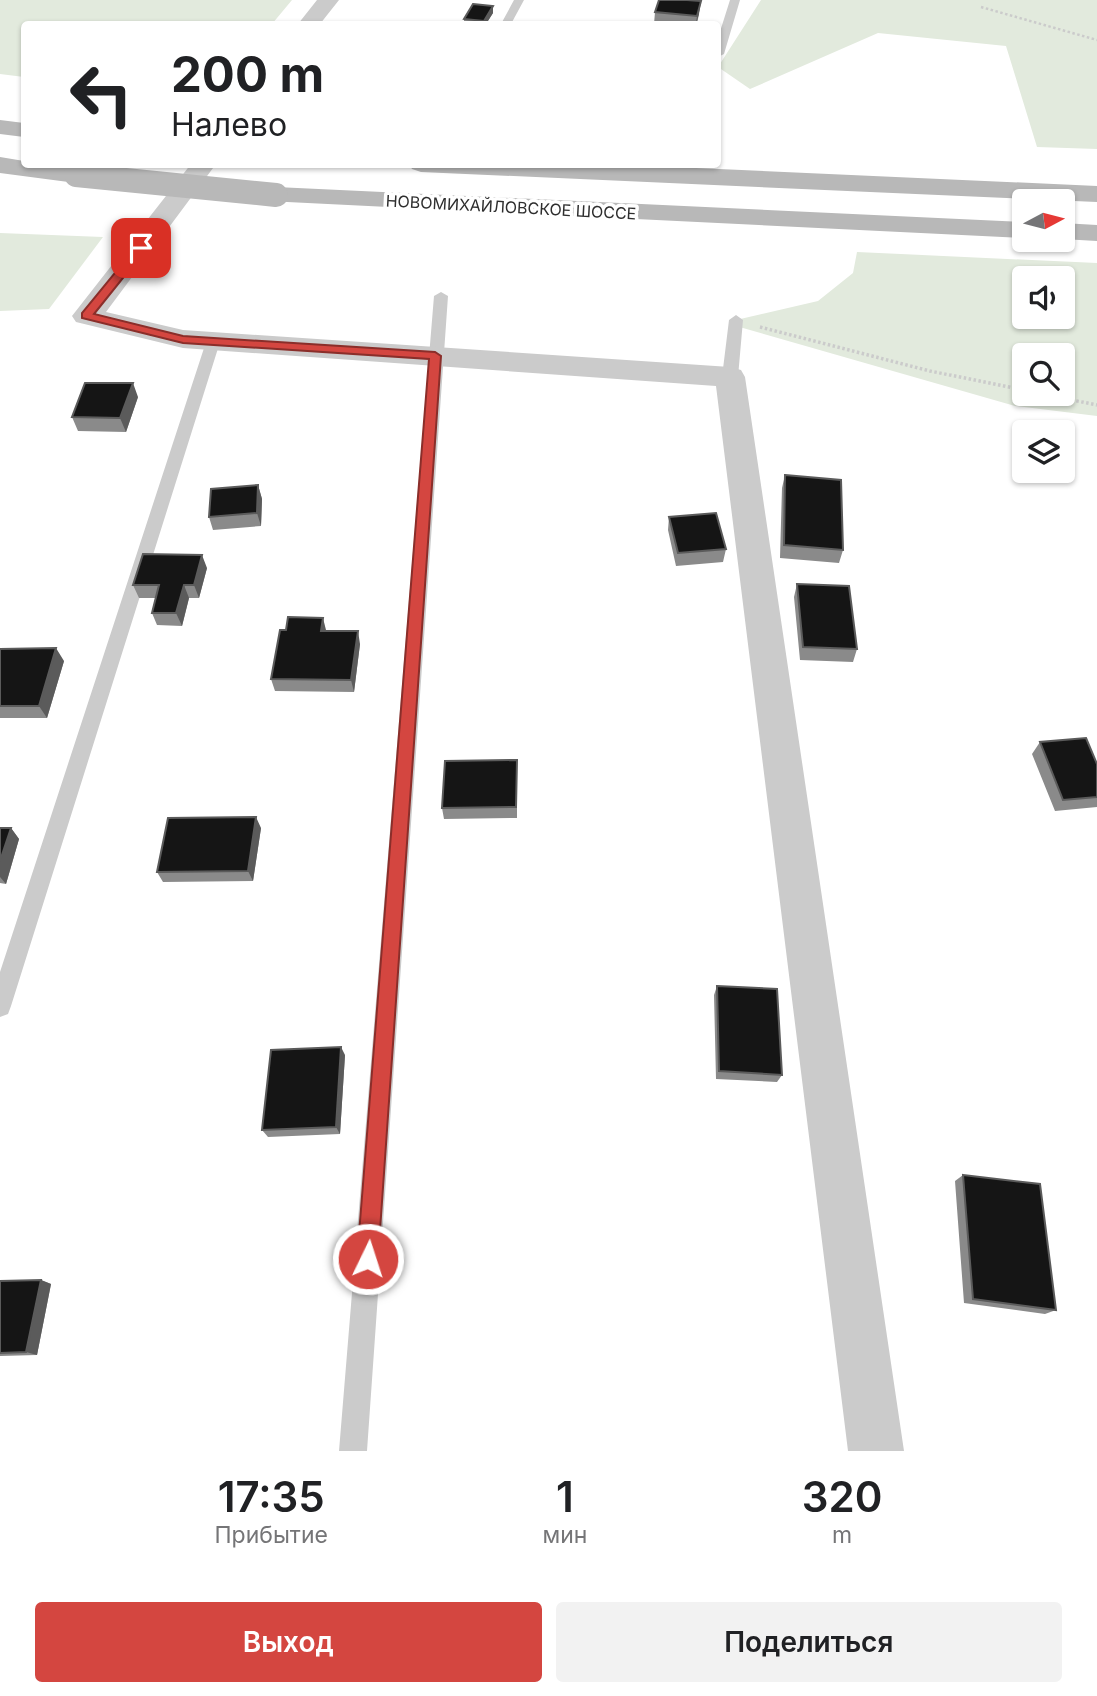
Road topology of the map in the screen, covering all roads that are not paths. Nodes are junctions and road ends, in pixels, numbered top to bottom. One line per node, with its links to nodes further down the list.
1 (328, 0): 4 (street)
2 (519, 0): 5 (lane)
3 (735, 0): 6 (lane)
4 (311, 21)
5 (508, 21)
6 (721, 44)
7 (0, 127): 8 (main road)
8 (21, 130)
9 (0, 165): 13 (main road, НОВОМИХАЙЛОВСКОЕ ШОССЕ, bridge)
10 (201, 168): 18 (street)
11 (511, 168): 12 (main road)
12 (1097, 194)
13 (1012, 229)
14 (1075, 232): 15 (main road)
15 (1097, 233)
16 (441, 296): 19 (lane)
17 (736, 320): 20 (lane)
18 (213, 342): 19 (street); 21 (lane)
19 (435, 356): 20 (street); 22 (lane)
20 (730, 377): 23 (street)
21 (0, 1006)
22 (353, 1451)
23 (876, 1451)

